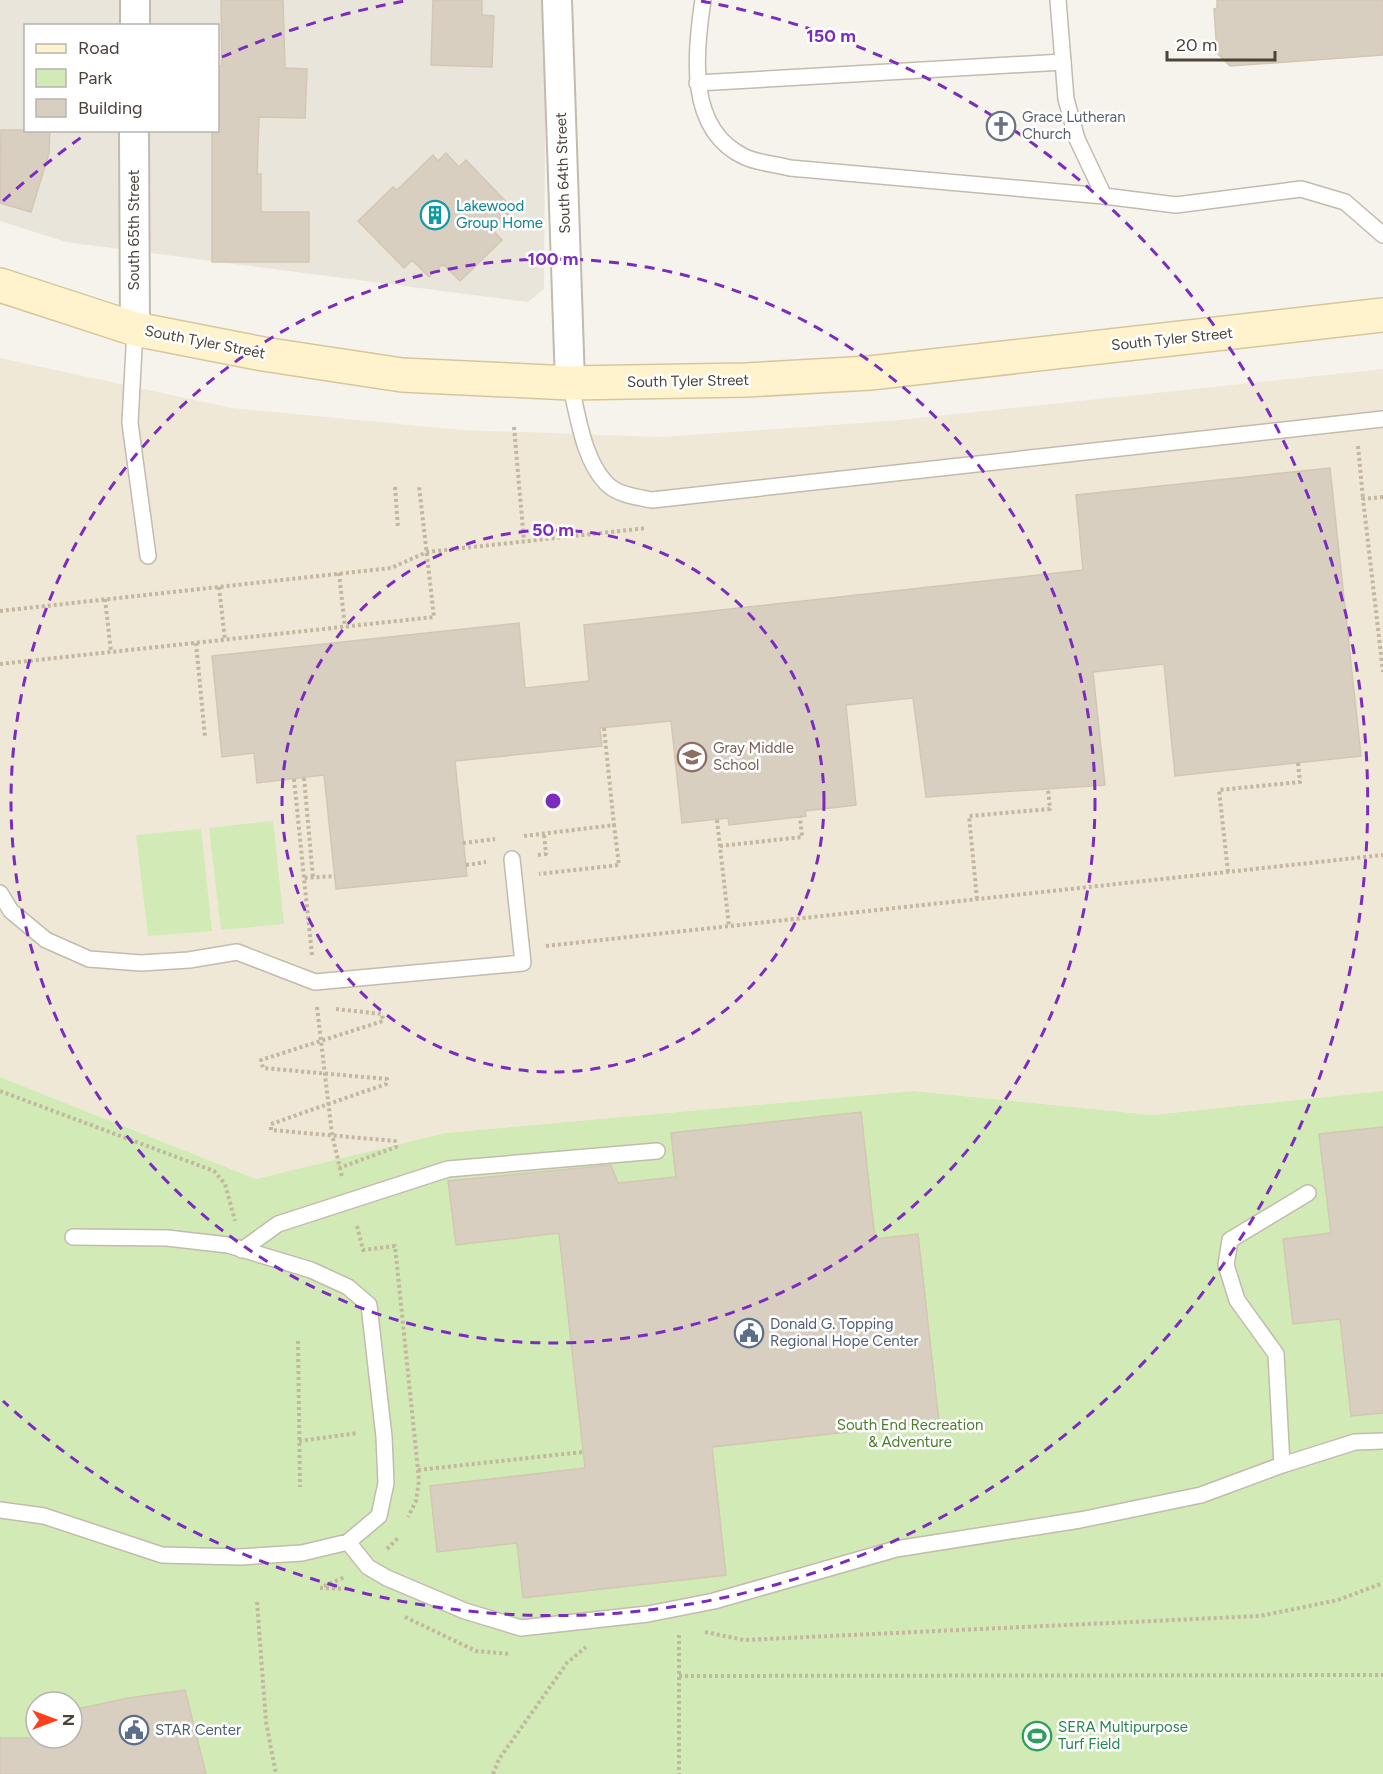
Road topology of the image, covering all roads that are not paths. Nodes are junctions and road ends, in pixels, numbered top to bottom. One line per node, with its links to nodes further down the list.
1 (135, 0): 5 (street)
2 (557, 0): 14 (street, South 64th Street)
3 (703, 0): 7 (lane)
4 (1058, 0): 6 (lane)
5 (135, 24)
6 (1064, 62): 7 (lane); 9 (lane)
7 (697, 83): 9 (lane)
8 (134, 132): 13 (street, South 65th Street)
9 (1104, 196): 10 (lane)
10 (1383, 235)
11 (0, 285): 13 (street, South Tyler Street)
12 (1383, 315): 14 (street, South Tyler Street)
13 (135, 329): 14 (street, South Tyler Street); 16 (lane)
14 (570, 383): 15 (lane)
15 (1383, 419)
16 (148, 556)
17 (512, 859): 18 (lane)
18 (0, 893)
19 (657, 1151): 22 (lane)
20 (1308, 1193): 24 (lane)
21 (73, 1237): 22 (lane)
22 (242, 1250): 26 (lane)
23 (1383, 1441): 24 (lane)
24 (1282, 1465): 26 (lane)
25 (0, 1510): 26 (lane)
26 (348, 1542)

